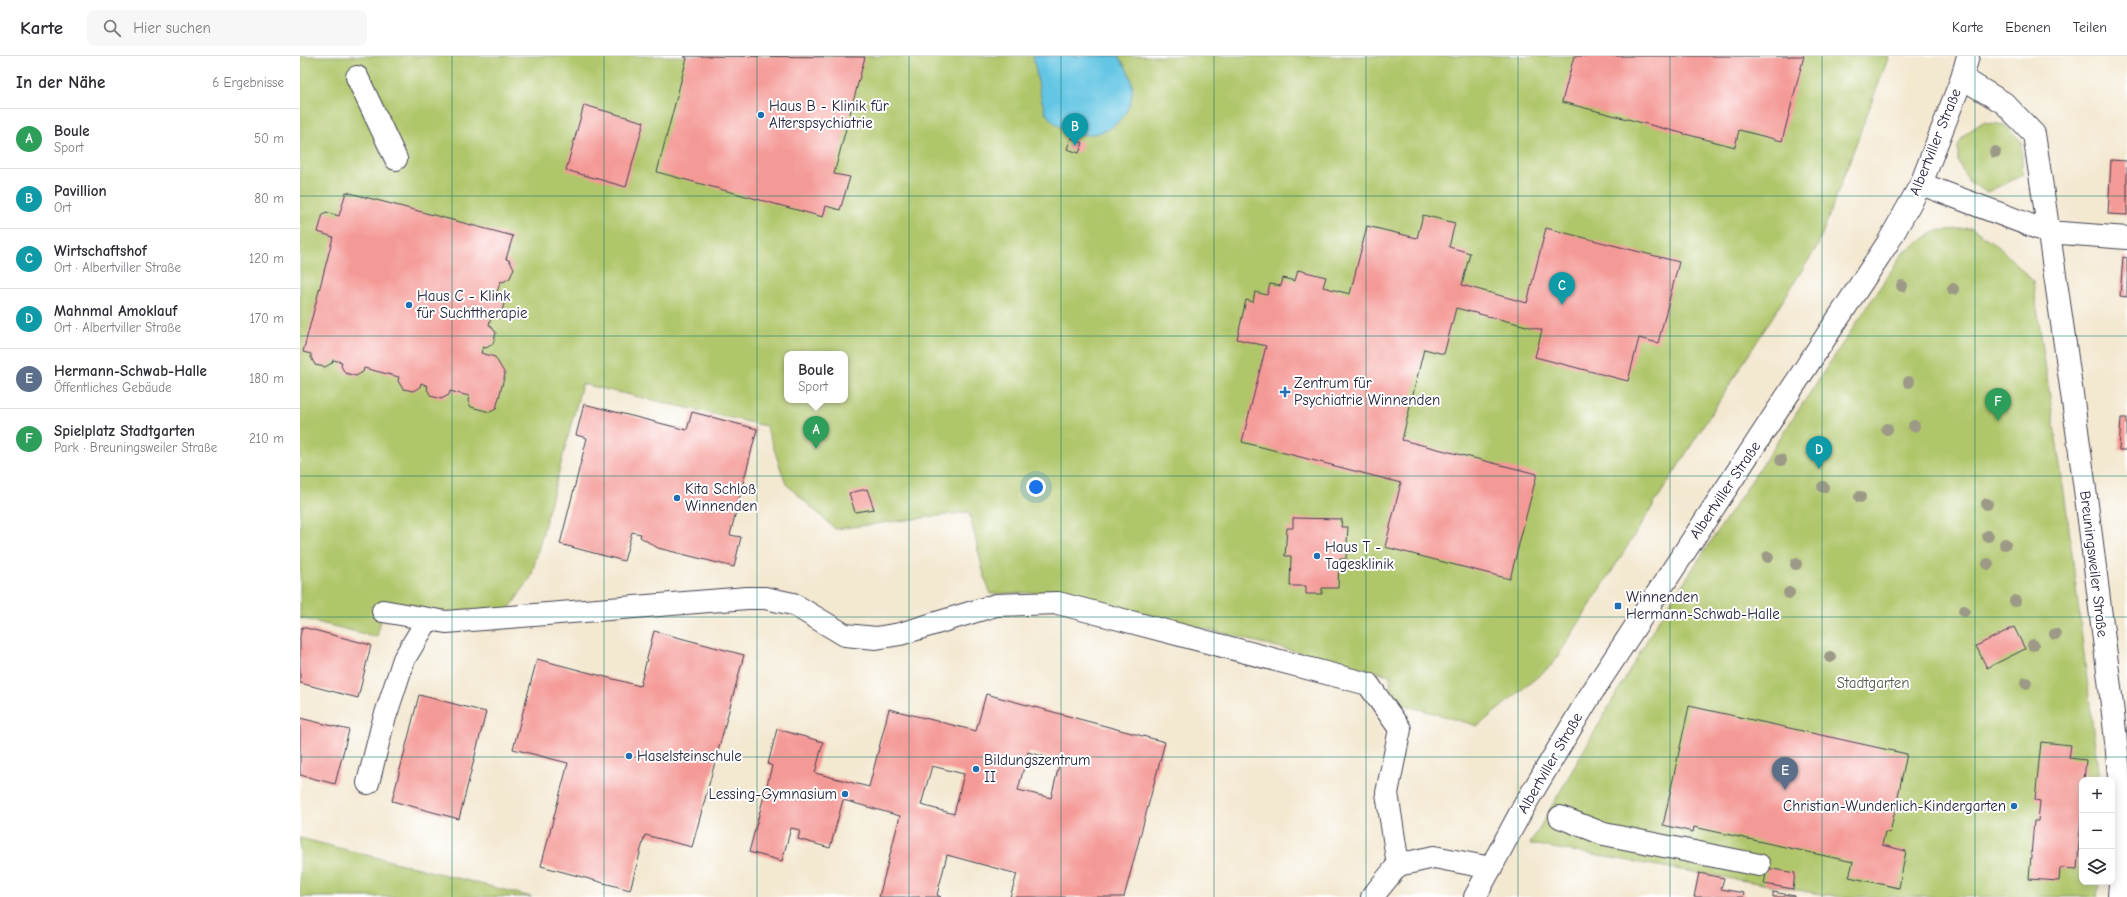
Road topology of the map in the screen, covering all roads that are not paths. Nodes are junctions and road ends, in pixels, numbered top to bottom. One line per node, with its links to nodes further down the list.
1 (1968, 56): 3 (street, Albertviller Straße)
2 (357, 77): 4 (street)
3 (1962, 78): 5 (street, Albertviller Straße); 6 (street, Breuningsweiler Straße)
4 (396, 159)
5 (1921, 184): 6 (street); 14 (street, Albertviller Straße)
6 (2048, 232): 7 (street); 17 (street, Breuningsweiler Straße)
7 (2127, 238)
8 (383, 610): 9 (street)
9 (428, 619): 10 (street); 12 (street)
10 (368, 783)
11 (1560, 817): 13 (street)
12 (1398, 865): 14 (street); 15 (street)
13 (1759, 865)
14 (1491, 868): 16 (street, Albertviller Straße)
15 (1372, 897)
16 (1476, 897)
17 (2119, 897)

